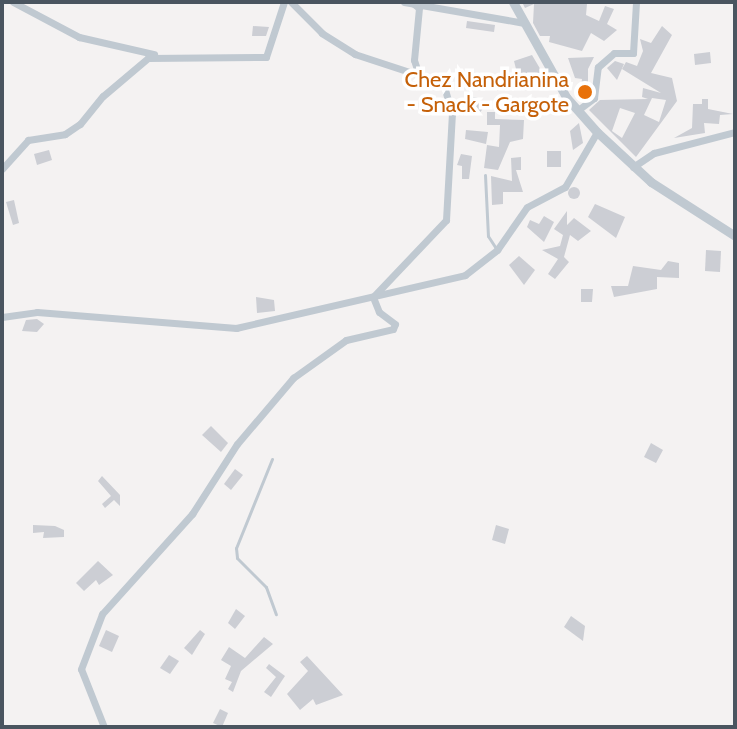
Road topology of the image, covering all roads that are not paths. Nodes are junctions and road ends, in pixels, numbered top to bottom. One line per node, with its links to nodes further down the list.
1 (13, 2): 9 (street)
2 (284, 2): 9 (street)
3 (291, 2): 10 (street)
4 (404, 2): 7 (street)
5 (513, 2): 8 (street)
6 (636, 2): 11 (street)
7 (414, 3): 8 (street); 10 (street)
8 (524, 23): 11 (street)
9 (156, 55): 15 (street)
10 (418, 72): 19 (street)
11 (578, 110): 12 (street)
12 (597, 132): 14 (street); 18 (street)
13 (735, 132): 14 (street)
14 (631, 167): 17 (street)
15 (2, 169)
16 (485, 175): 18 (lane)
17 (735, 236)
18 (497, 250): 19 (street)
19 (373, 297): 20 (street); 23 (street)
20 (2, 317)
21 (272, 459): 22 (lane)
22 (276, 614)
23 (104, 727)

